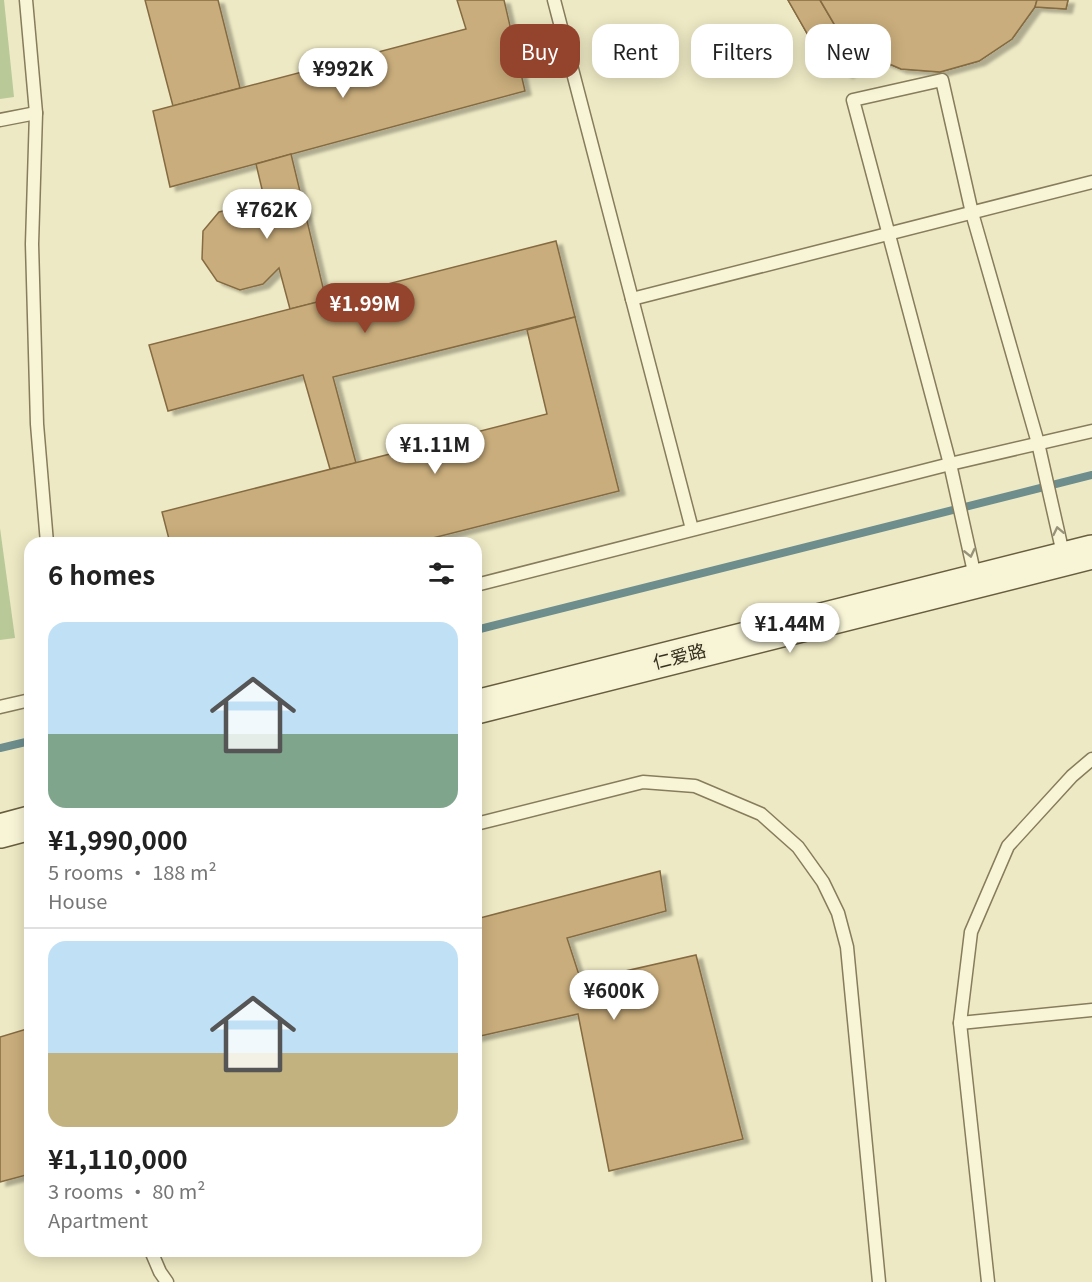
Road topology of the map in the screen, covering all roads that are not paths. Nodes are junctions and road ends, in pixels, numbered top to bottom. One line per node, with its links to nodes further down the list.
1 (26, 0): 3 (lane)
2 (554, 0): 8 (lane)
3 (36, 113): 4 (lane); 13 (lane)
4 (0, 120)
5 (1092, 182): 6 (lane)
6 (972, 213): 7 (lane); 7 (lane); 10 (lane)
7 (890, 233): 8 (lane); 11 (lane)
8 (632, 299): 12 (lane)
9 (1092, 430): 10 (lane)
10 (1038, 444): 11 (lane); 14 (lane, one-way to 10)
11 (950, 464): 12 (lane); 15 (lane, one-way to 15)
12 (692, 529): 16 (lane)
13 (46, 537)
14 (1078, 556): 15 (main road, 仁爱路)
15 (976, 581): 18 (main road, 仁爱路)
16 (482, 583)
17 (24, 701): 19 (lane)
18 (482, 705)
19 (0, 707)
20 (1092, 759): 25 (lane)
21 (482, 822): 28 (lane)
22 (24, 825): 23 (main road)
23 (0, 831)
24 (1092, 1010): 25 (lane)
25 (960, 1023): 29 (lane)
26 (154, 1257): 27 (lane)
27 (167, 1282)
28 (879, 1282)
29 (988, 1282)

